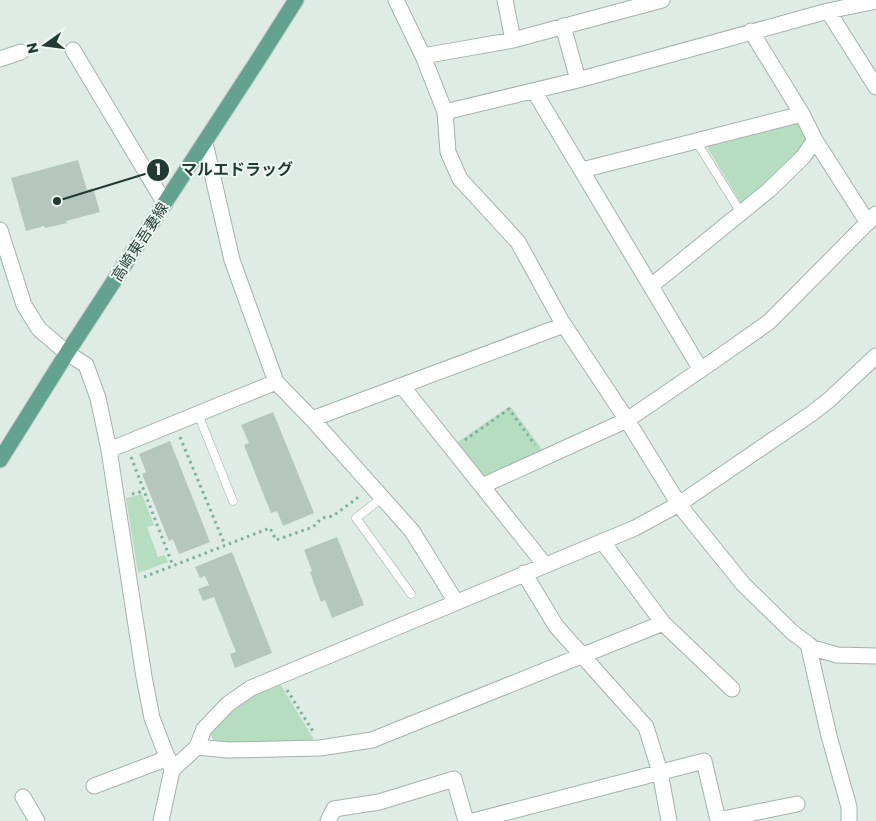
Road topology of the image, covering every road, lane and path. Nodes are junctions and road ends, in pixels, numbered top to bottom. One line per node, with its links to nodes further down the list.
1 (296, 0): 21 (main road, 高崎東吾妻線)
2 (396, 0): 12 (street)
3 (505, 0): 9 (street)
4 (662, 0): 7 (street)
5 (876, 1): 6 (street)
6 (828, 10): 8 (street); 15 (street)
7 (563, 26): 9 (street); 14 (street)
8 (751, 31): 14 (street); 18 (street)
9 (513, 40): 12 (street)
10 (73, 50): 23 (street)
11 (21, 52): 13 (street)
12 (423, 56): 17 (street)
13 (0, 59)
14 (578, 80): 16 (street)
15 (876, 87)
16 (534, 91): 17 (street); 22 (street)
17 (445, 112): 28 (street)
18 (802, 114): 19 (street); 20 (street)
19 (815, 140): 24 (street); 25 (street)
20 (696, 141): 22 (street); 24 (lane)
21 (205, 143): 23 (main road, 高崎東吾妻線); 32 (street)
22 (582, 170): 27 (street)
23 (165, 204): 29 (main road, 高崎東吾妻線)
24 (740, 213): 27 (street)
25 (872, 219): 31 (street)
26 (1, 235): 29 (street)
27 (651, 286): 31 (street)
28 (564, 325): 33 (street); 36 (street)
29 (67, 354): 39 (street); 42 (main road, 高崎東吾妻線)
30 (876, 356): 46 (street)
31 (701, 370): 36 (street)
32 (276, 382): 34 (street); 35 (street)
33 (402, 386): 35 (street); 38 (street)
34 (198, 414): 39 (street); 45 (lane)
35 (312, 419): 44 (street)
36 (627, 420): 41 (street); 46 (street)
37 (171, 438): 48 (path)
38 (452, 449): 41 (path); 43 (street)
39 (109, 450): 52 (street)
40 (130, 454): 50 (path)
41 (544, 458): 43 (street)
42 (0, 460)
43 (482, 486): 49 (street)
44 (378, 492): 48 (path); 53 (lane); 54 (street)
45 (233, 501)
46 (678, 504): 47 (street); 56 (street)
47 (602, 541): 49 (street); 55 (street)
48 (225, 545): 50 (path)
49 (545, 565): 51 (street)
50 (173, 566): 52 (path)
51 (524, 573): 54 (street); 57 (street)
52 (129, 583): 63 (street)
53 (411, 594)
54 (456, 602): 59 (street)
55 (663, 623): 57 (street); 60 (street)
56 (808, 644): 58 (street); 74 (street)
57 (581, 656): 62 (street); 64 (street)
58 (876, 656)
59 (279, 676): 61 (street); 62 (path)
60 (732, 689)
61 (197, 747): 62 (street); 63 (street)
62 (322, 747)
63 (170, 764): 65 (street); 68 (street)
64 (660, 772): 67 (street); 72 (street); 73 (street)
65 (94, 786)
66 (23, 797): 69 (street)
67 (797, 804)
68 (160, 820)
69 (37, 821)
70 (328, 821): 71 (street)
71 (466, 821)
72 (473, 821)
73 (669, 821)
74 (849, 821)

